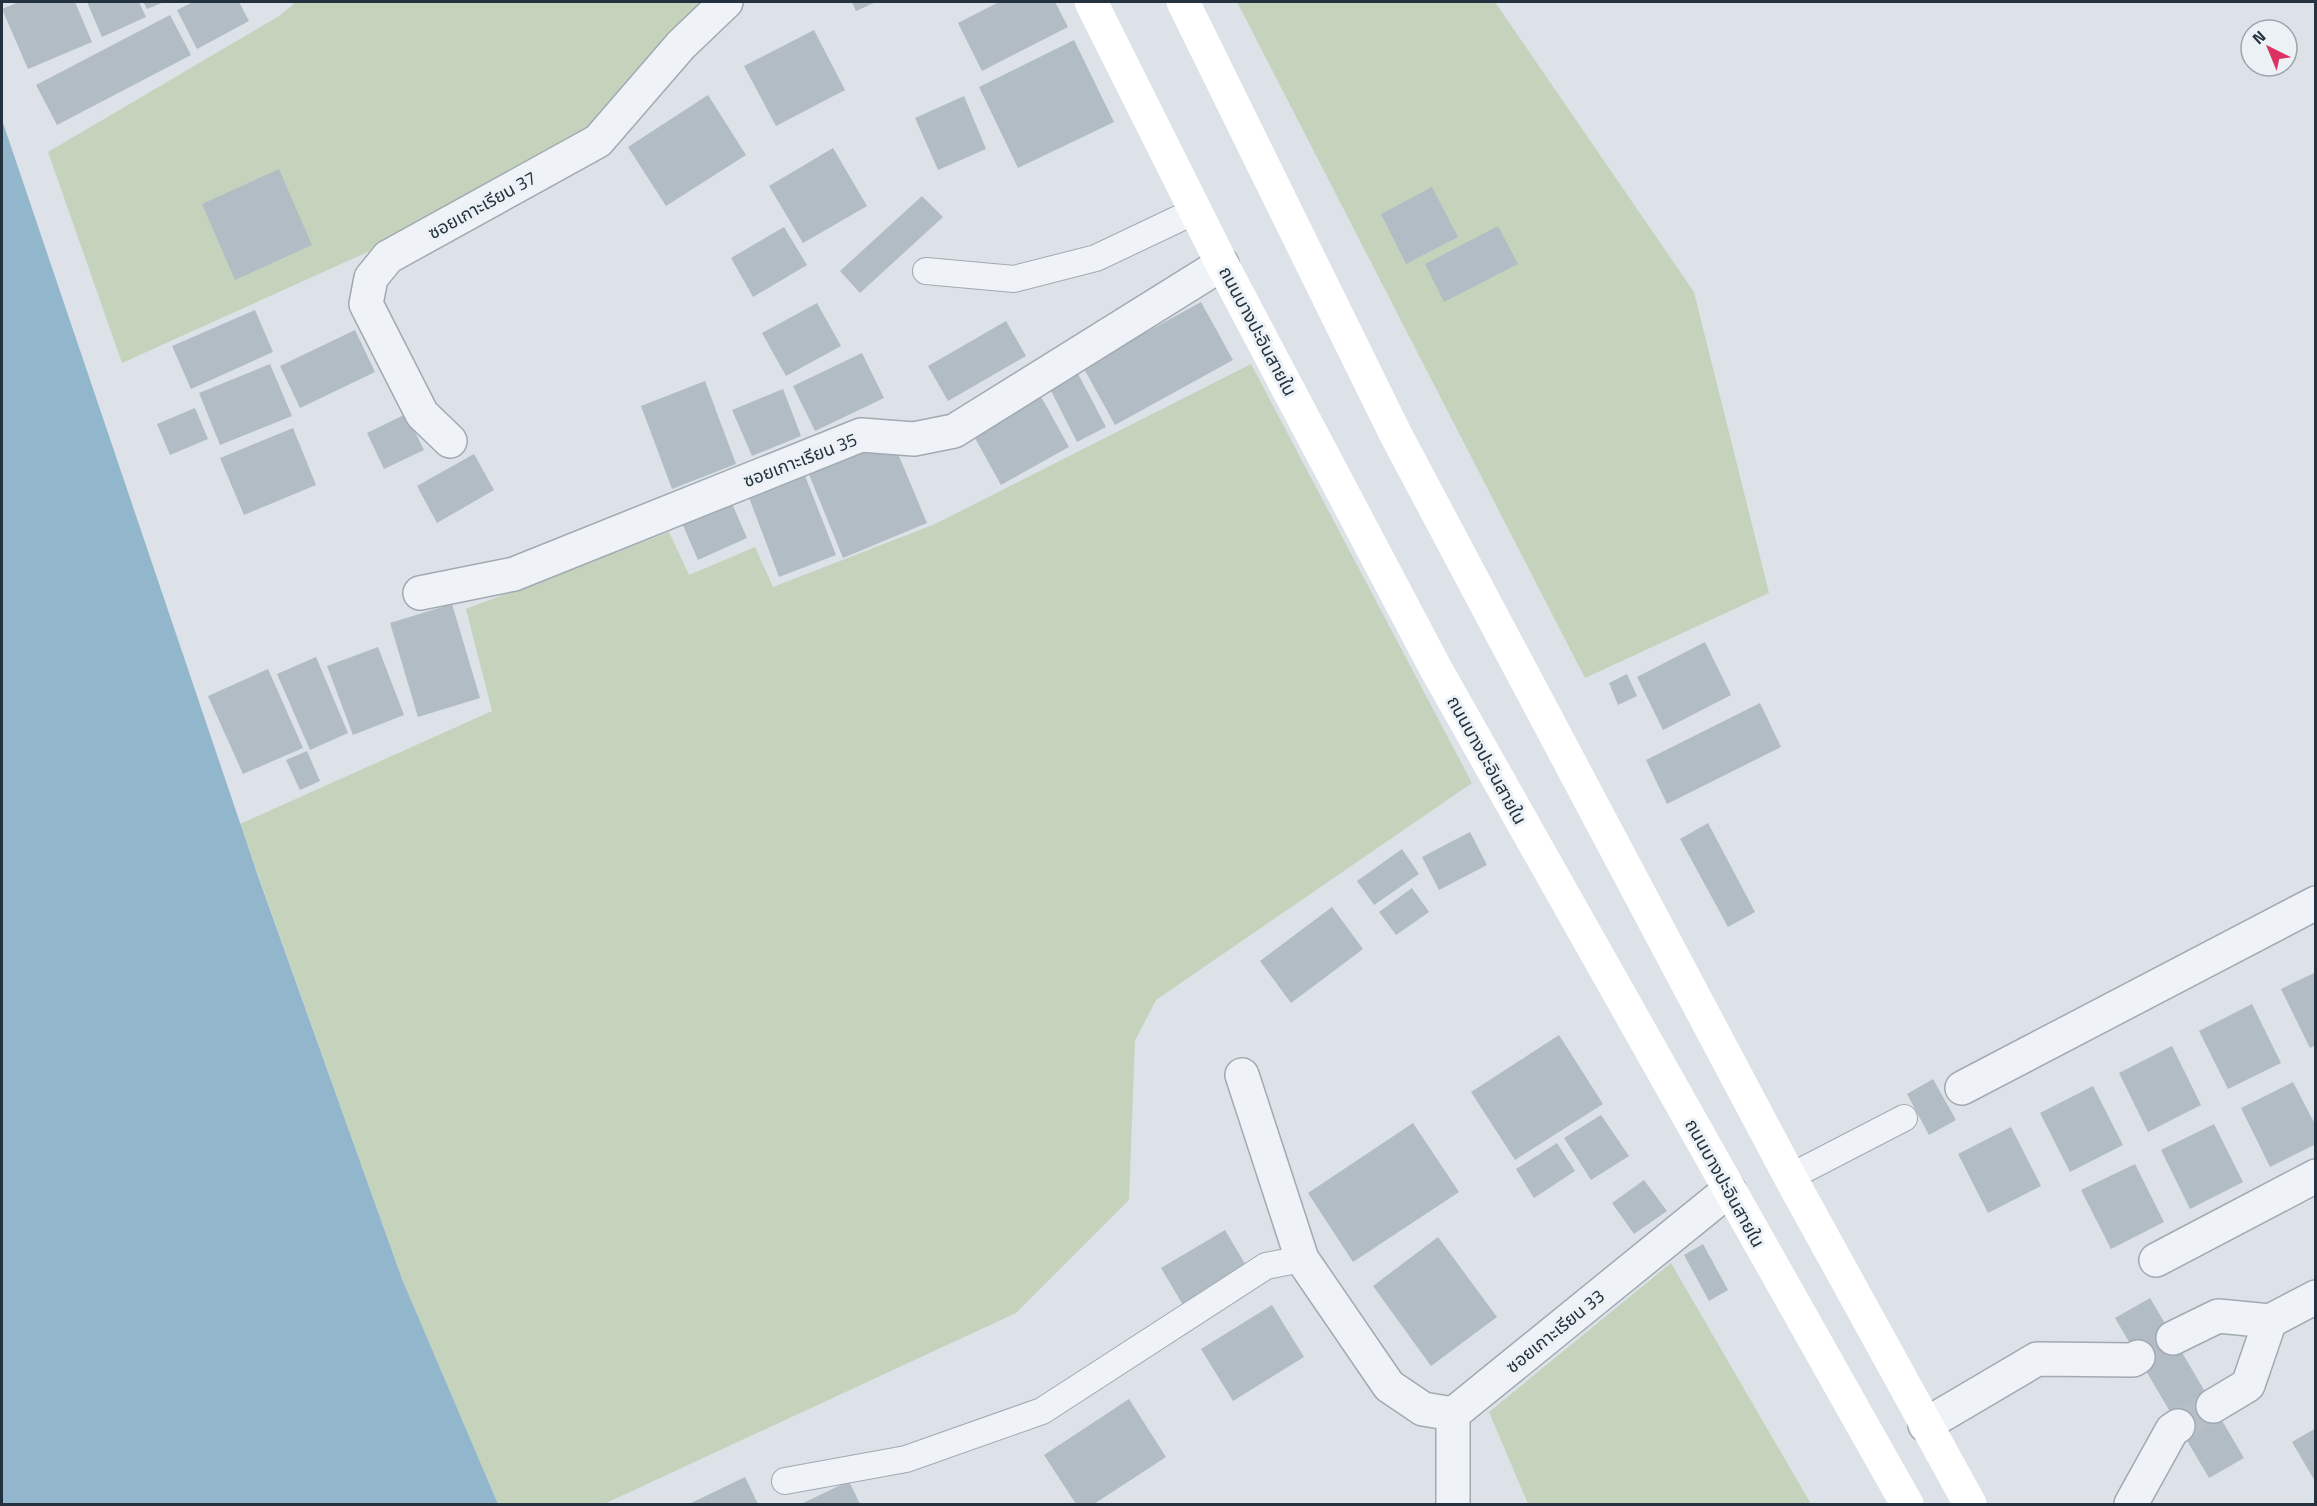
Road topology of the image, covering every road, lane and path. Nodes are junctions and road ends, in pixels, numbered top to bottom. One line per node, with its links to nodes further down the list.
1 (726, 2): 7 (street, ซอยเกาะเรียน 37)
2 (1091, 2): 4 (main road, ถนนบางปะอินสายใน)
3 (1183, 2): 14 (main road)
4 (1195, 210): 5 (main road, ถนนบางปะอินสายใน); 6 (lane)
5 (1222, 264): 8 (street, ซอยเกาะเรียน 35); 15 (main road, ถนนบางปะอินสายใน)
6 (926, 271)
7 (450, 441)
8 (420, 593)
9 (2316, 903): 11 (street)
10 (1242, 1075): 16 (street)
11 (1962, 1088)
12 (1904, 1118): 14 (lane)
13 (2316, 1176): 17 (street)
14 (1790, 1177): 24 (main road)
15 (1729, 1190): 23 (street, ซอยเกาะเรียน 33); 28 (main road, ถนนบางปะอินสายใน)
16 (1302, 1259): 23 (street); 26 (lane)
17 (2156, 1260)
18 (2316, 1296): 19 (street)
19 (2270, 1321): 20 (street); 22 (street)
20 (2173, 1338)
21 (2138, 1357): 24 (street)
22 (2213, 1406)
23 (1453, 1414): 27 (street)
24 (1925, 1425): 29 (main road)
25 (2178, 1426): 30 (street)
26 (785, 1481)
27 (1453, 1504)
28 (1907, 1504)
29 (1970, 1504)
30 (2131, 1504)

